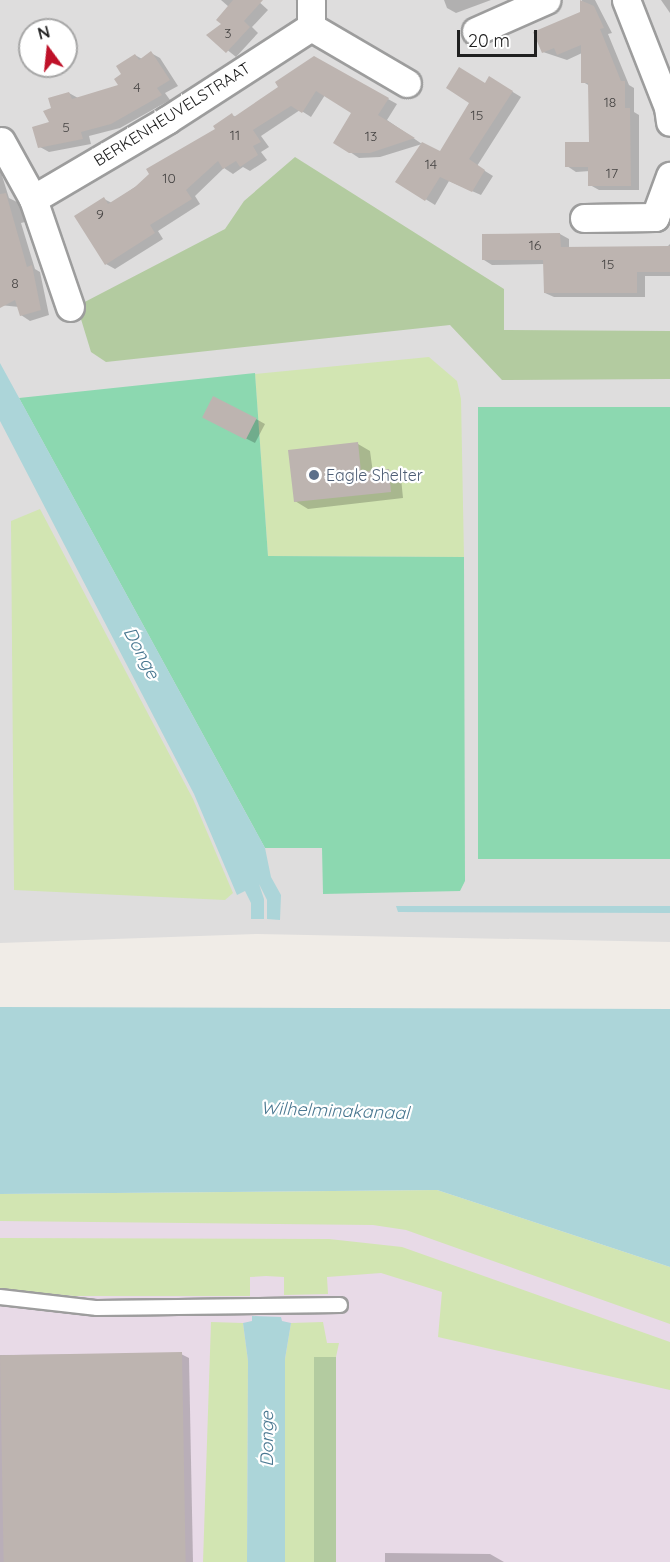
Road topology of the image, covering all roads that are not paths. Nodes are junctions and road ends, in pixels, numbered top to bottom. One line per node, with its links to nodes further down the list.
1 (311, 0): 4 (street)
2 (546, 0): 5 (street)
3 (626, 0): 7 (street)
4 (311, 27): 6 (street); 10 (street, BERKENHEUVELSTRAAT)
5 (476, 31)
6 (407, 83)
7 (670, 122)
8 (1, 141): 10 (street)
9 (670, 176): 11 (street)
10 (33, 199): 12 (street)
11 (584, 218)
12 (70, 307)
13 (0, 1297): 14 (lane)
14 (340, 1305)

